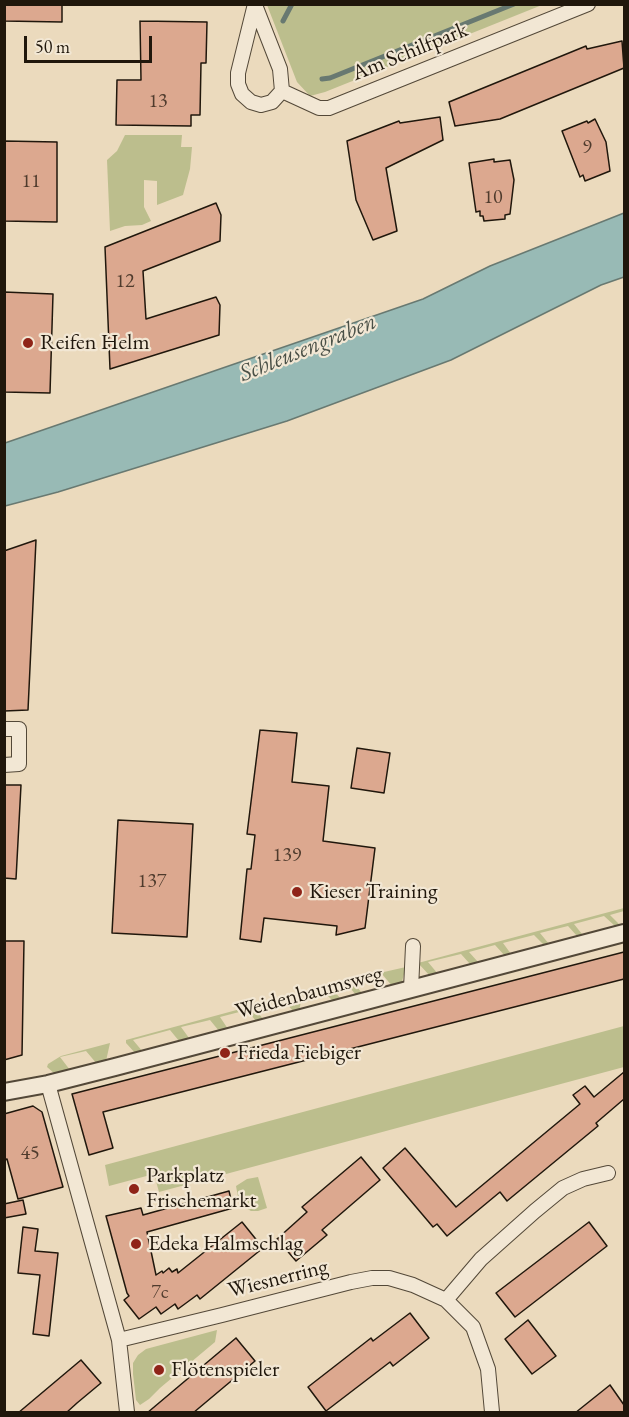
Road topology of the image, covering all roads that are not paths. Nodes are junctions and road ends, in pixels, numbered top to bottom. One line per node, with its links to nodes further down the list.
1 (588, 4): 3 (street, Am Schilfpark)
2 (255, 5): 3 (street); 3 (street)
3 (282, 91)
4 (4, 729): 5 (street)
5 (4, 765)
6 (624, 933): 8 (street, Weidenbaumsweg)
7 (414, 946): 8 (street)
8 (411, 989): 9 (street, Weidenbaumsweg)
9 (48, 1084): 10 (street, Weidenbaumsweg); 13 (street)
10 (4, 1092)
11 (608, 1173): 12 (street)
12 (446, 1300): 13 (street, Wiesnerring); 15 (street, Wiesnerring)
13 (119, 1340): 14 (street)
14 (127, 1413)
15 (492, 1413)

